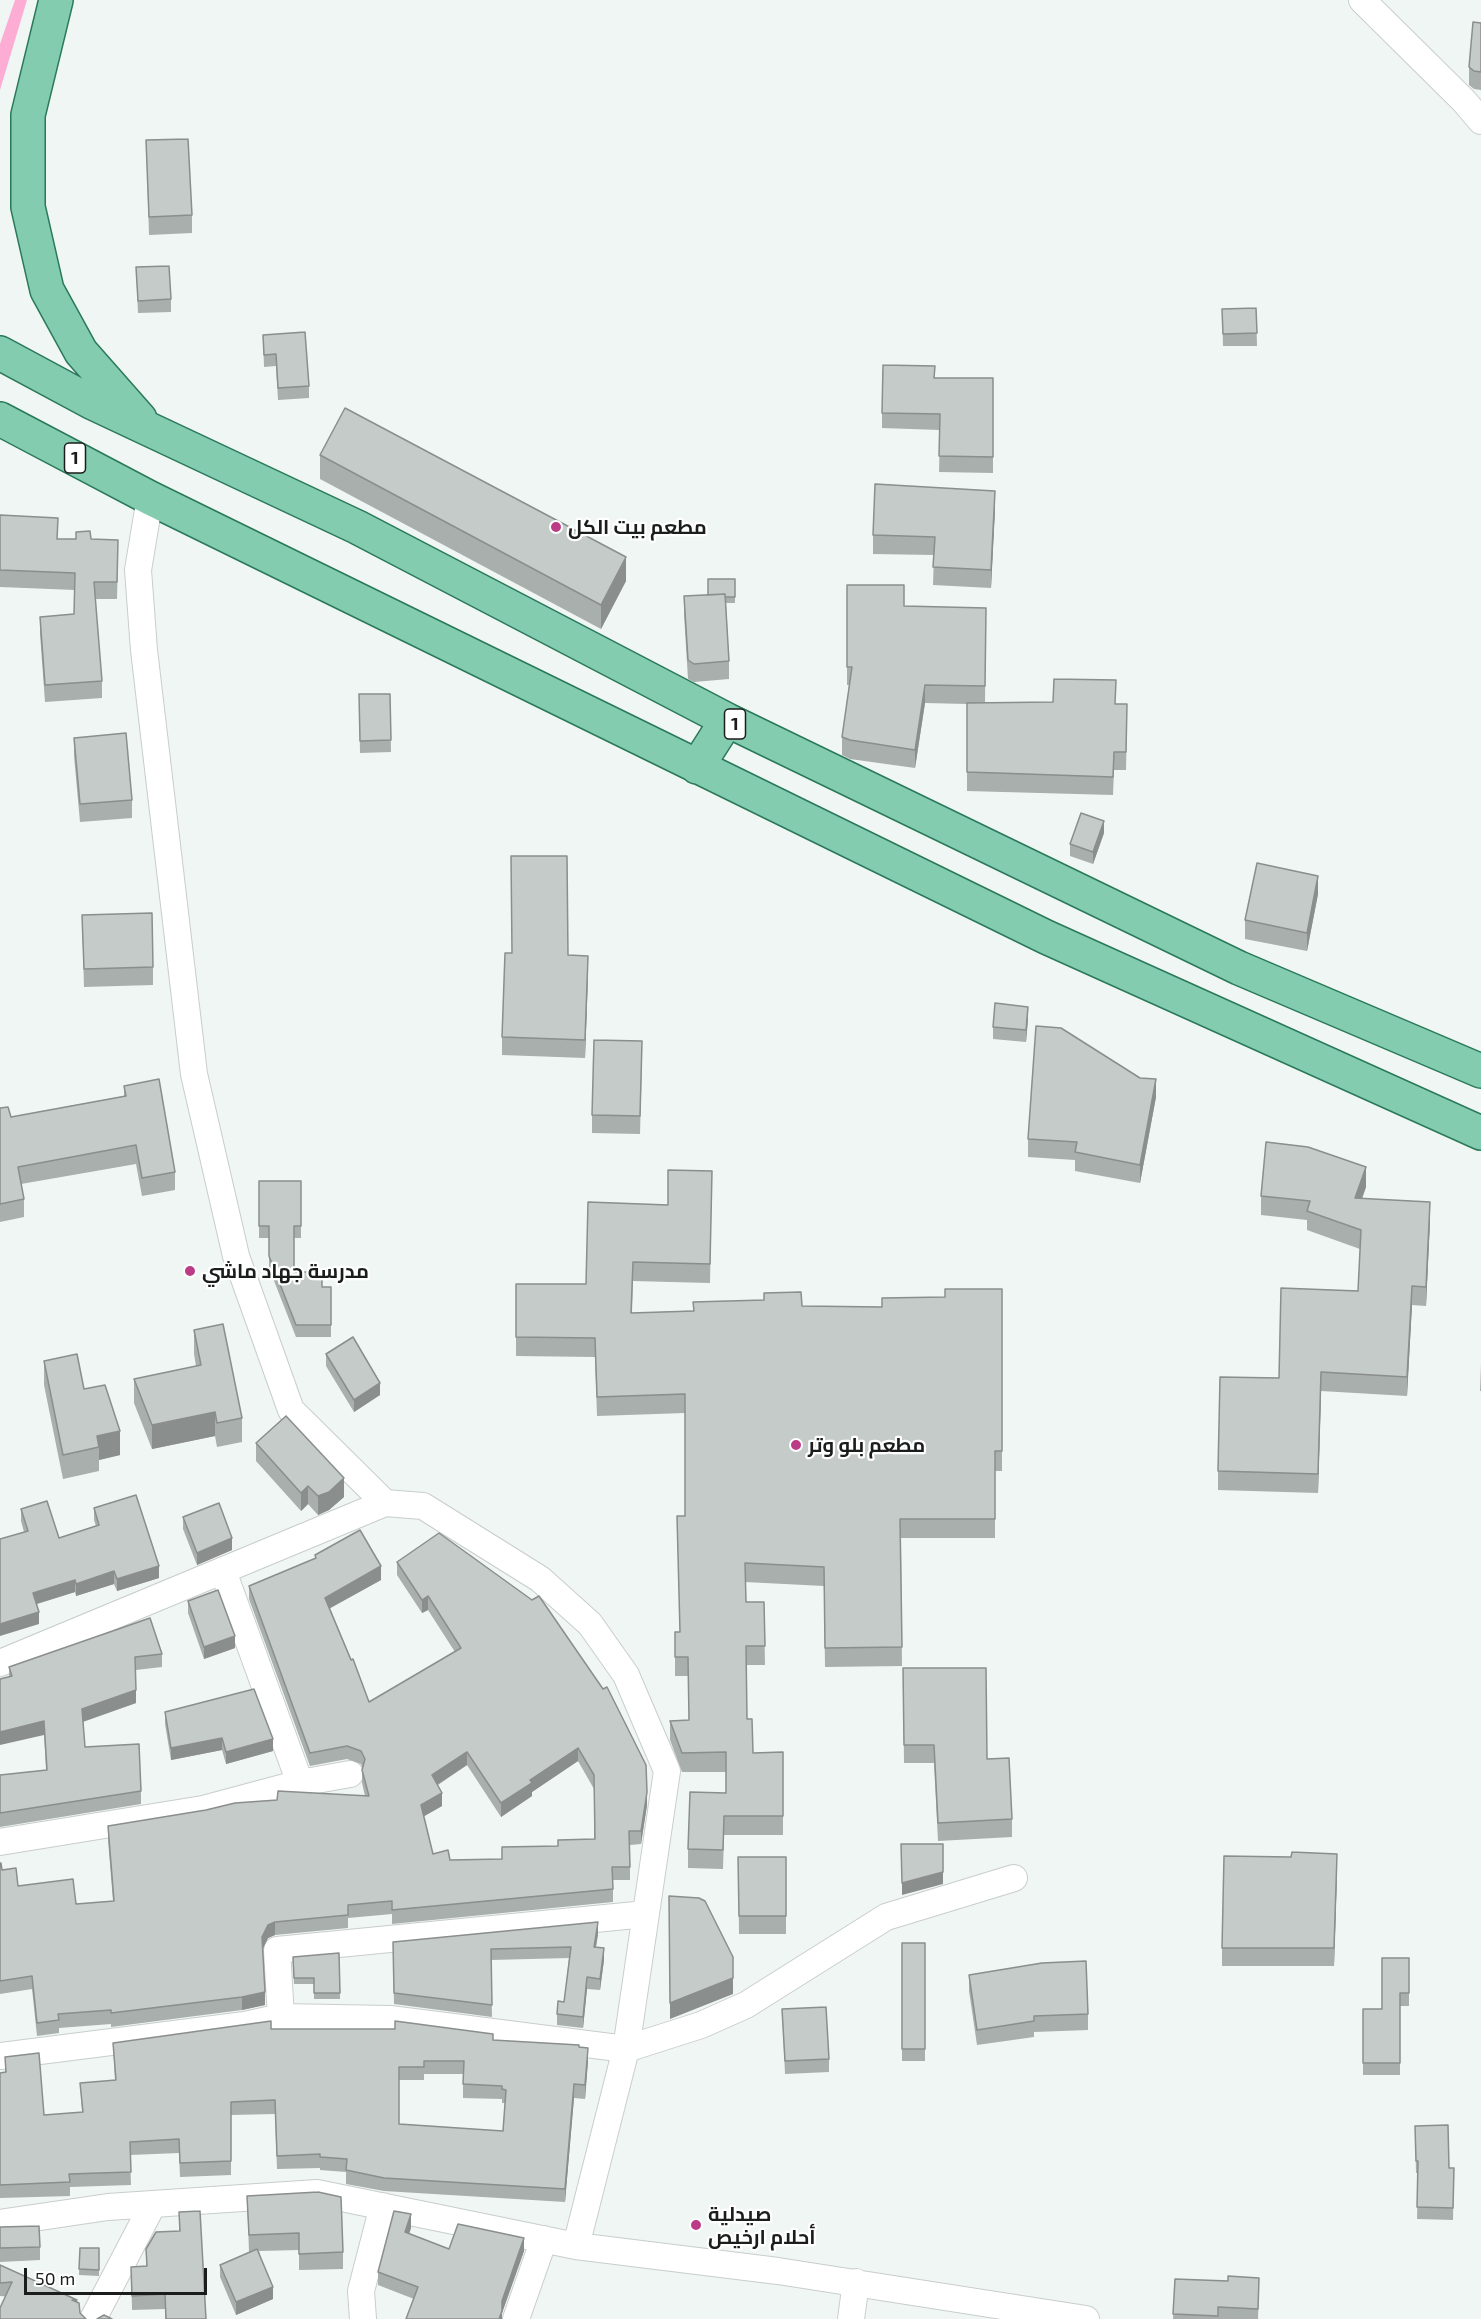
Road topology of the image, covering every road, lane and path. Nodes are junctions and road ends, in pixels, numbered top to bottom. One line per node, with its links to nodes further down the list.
1 (56, 0): 6 (main road)
2 (1362, 0): 3 (street)
3 (1481, 121)
4 (0, 353): 6 (main road, 1)
5 (0, 419): 7 (main road, 1)
6 (149, 429): 8 (main road, 1)
7 (150, 498): 9 (main road, 1); 12 (street)
8 (727, 720): 9 (main road); 10 (main road, 1)
9 (697, 767): 11 (main road, 1)
10 (1481, 1071)
11 (1481, 1133)
12 (385, 1503): 13 (street); 19 (street)
13 (223, 1571): 14 (street); 16 (street)
14 (0, 1663)
15 (350, 1774): 16 (street)
16 (300, 1783): 17 (street)
17 (0, 1842)
18 (1014, 1878): 21 (street)
19 (646, 1914): 20 (street); 21 (street)
20 (281, 2017): 21 (street); 22 (street)
21 (626, 2049): 27 (street)
22 (0, 2056)
23 (153, 2204): 24 (street); 25 (street); 29 (street)
24 (383, 2206): 26 (street); 30 (street)
25 (0, 2223)
26 (544, 2239): 27 (street); 31 (street)
27 (576, 2246): 28 (street)
28 (856, 2282): 32 (street); 33 (street)
29 (93, 2319)
30 (363, 2319)
31 (516, 2319)
32 (851, 2319)
33 (1086, 2319)

